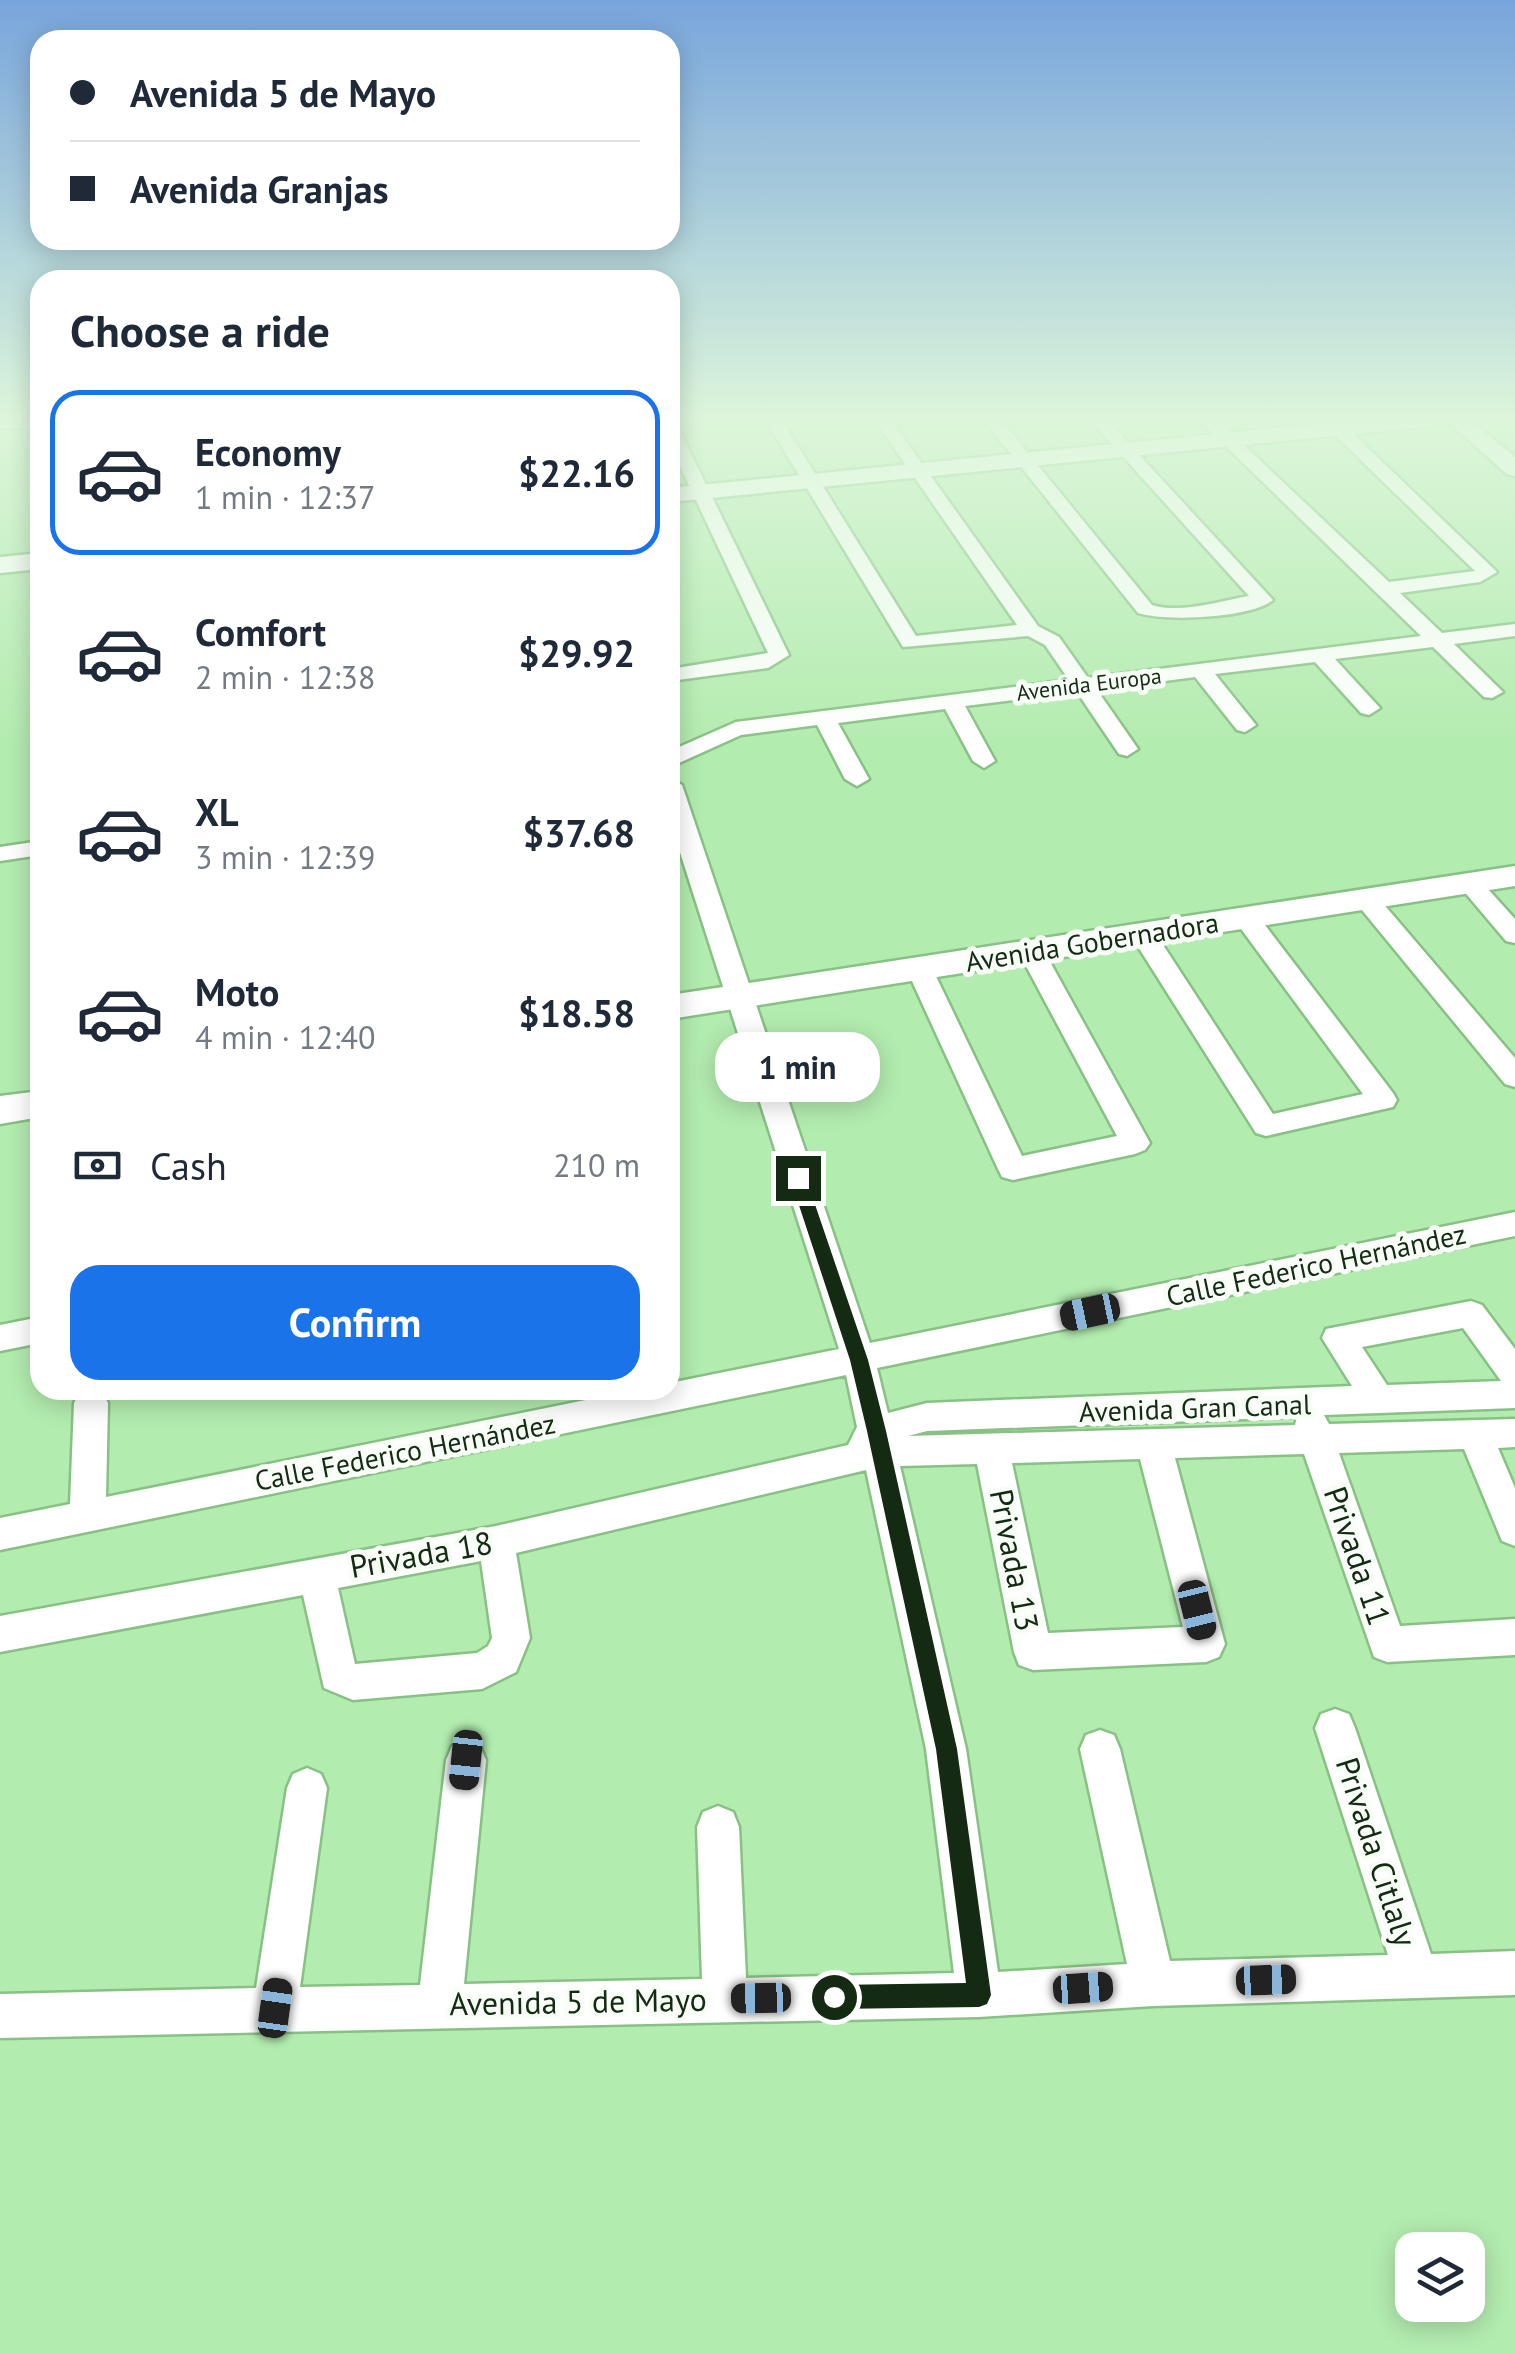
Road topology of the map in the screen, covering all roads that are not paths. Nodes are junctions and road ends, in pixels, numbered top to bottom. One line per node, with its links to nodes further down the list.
1 (719, 529): 16 (street)
2 (839, 529): 11 (street)
3 (960, 529): 11 (street)
4 (1081, 529): 5 (street)
5 (1197, 529)
6 (1319, 529): 10 (street)
7 (1444, 529): 10 (street)
8 (30, 562): 9 (street)
9 (0, 565)
10 (1384, 588): 13 (street)
11 (1031, 630): 17 (street)
12 (1515, 630): 13 (street, Avenida Europa)
13 (1437, 640): 14 (street, Avenida Europa); 18 (street)
14 (1320, 655): 15 (street, Avenida Europa); 20 (street)
15 (1200, 670): 17 (street, Avenida Europa); 22 (street)
16 (680, 674)
17 (1081, 686): 19 (street, Avenida Europa); 23 (street)
18 (1492, 692)
19 (952, 702): 21 (street, Avenida Europa); 25 (street)
20 (1370, 708)
21 (825, 719): 24 (street, Avenida Europa); 26 (street)
22 (1245, 726)
23 (1126, 749)
24 (680, 755)
25 (984, 760)
26 (857, 779)
27 (680, 816): 38 (street)
28 (30, 850): 29 (street)
29 (0, 854)
30 (1515, 876): 31 (street, Avenida Gobernadora)
31 (1469, 883): 32 (street, Avenida Gobernadora); 35 (street)
32 (1366, 899): 33 (street, Avenida Gobernadora); 40 (street)
33 (1246, 918): 34 (street, Avenida Gobernadora); 34 (street)
34 (1143, 934): 36 (street, Avenida Gobernadora)
35 (1515, 935)
36 (1030, 951): 37 (street, Avenida Gobernadora); 37 (street)
37 (920, 968): 38 (street, Avenida Gobernadora)
38 (737, 996): 39 (street, Avenida Gobernadora); 46 (street)
39 (680, 1005)
40 (1515, 1077)
41 (30, 1106): 42 (street)
42 (0, 1110)
43 (1515, 1224): 46 (street, Calle Federico Hernández)
44 (30, 1332): 45 (street)
45 (0, 1338)
46 (859, 1360): 49 (street, Calle Federico Hernández); 56 (street)
47 (1515, 1374): 50 (street)
48 (1515, 1394): 50 (street, Avenida Gran Canal)
49 (680, 1396)
50 (1378, 1399): 53 (street, Avenida Gran Canal)
51 (661, 1400): 59 (street, Calle Federico Hernández)
52 (92, 1403): 59 (street)
53 (1310, 1421): 55 (street, Avenida Gran Canal); 56 (street, Avenida Gran Canal); 57 (street, Avenida Gran Canal); 65 (street, Privada 11)
54 (1515, 1432): 55 (street, Avenida Gran Canal)
55 (1476, 1434): 60 (street)
56 (878, 1442): 58 (street, Avenida Gran Canal); 62 (street, Privada 18); 74 (street)
57 (1154, 1444): 58 (street, Avenida Gran Canal); 58 (street, Privada 13)
58 (992, 1449)
59 (88, 1516): 61 (street, Calle Federico Hernández)
60 (1515, 1530)
61 (0, 1534)
62 (496, 1542): 63 (street, Privada 18); 63 (street)
63 (317, 1574): 64 (street, Privada 18)
64 (0, 1634)
65 (1515, 1638)
66 (1335, 1728): 72 (street, Privada Citlaly)
67 (1100, 1749): 73 (street)
68 (466, 1760): 76 (street)
69 (307, 1788): 77 (street)
70 (718, 1827): 75 (street)
71 (1515, 1973): 72 (street, Avenida 5 de Mayo)
72 (1417, 1976): 73 (street, Avenida 5 de Mayo)
73 (1153, 1984): 74 (street, Avenida 5 de Mayo)
74 (979, 1995): 75 (street, Avenida 5 de Mayo)
75 (724, 1999): 76 (street, Avenida 5 de Mayo)
76 (440, 2004): 77 (street, Avenida 5 de Mayo)
77 (275, 2008): 78 (street, Avenida 5 de Mayo)
78 (0, 2016)

